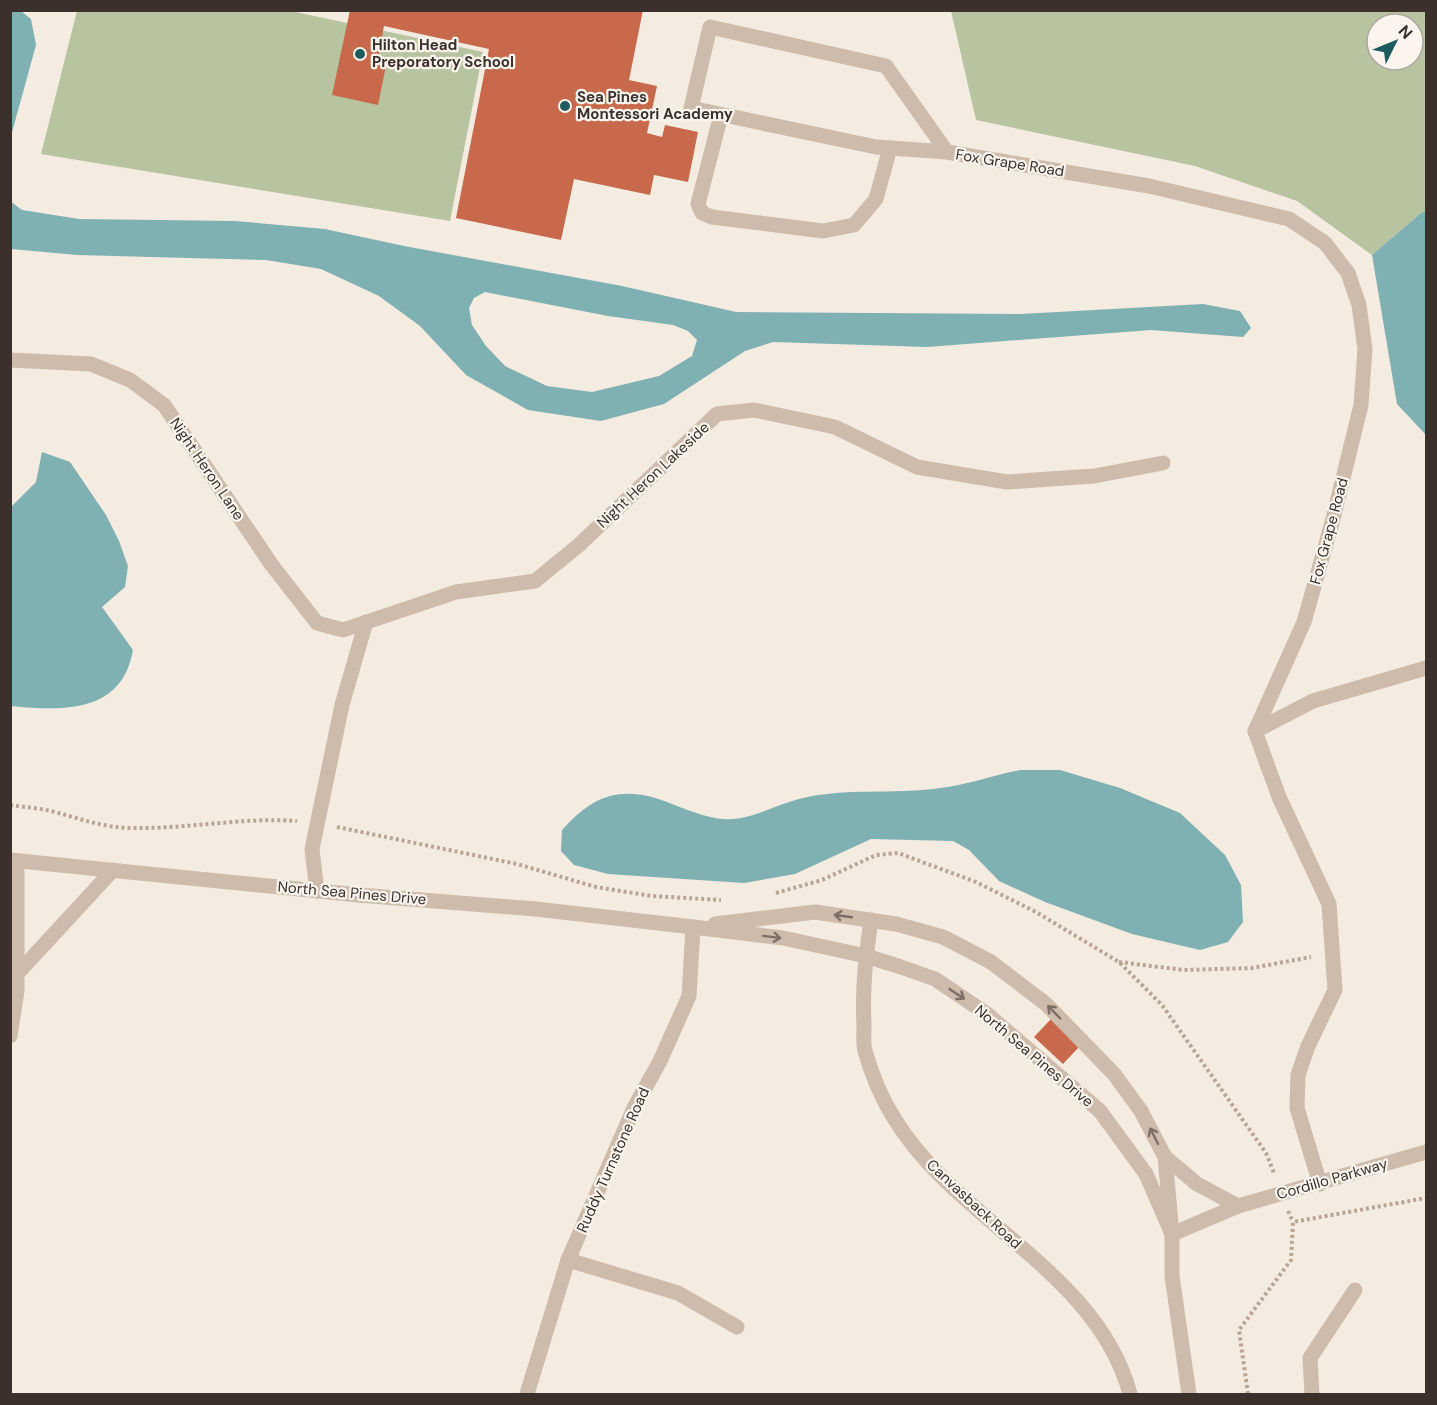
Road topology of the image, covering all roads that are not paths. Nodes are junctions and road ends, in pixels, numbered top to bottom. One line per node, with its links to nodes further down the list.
1 (721, 115): 2 (street, Fox Grape Road); 2 (street); 3 (street, Fox Grape Road)
2 (890, 148): 3 (street, Fox Grape Road)
3 (947, 152): 8 (street, Fox Grape Road)
4 (10, 360): 6 (street, Night Heron Lane)
5 (1163, 463): 6 (street, Night Heron Lakeside)
6 (366, 622): 11 (street)
7 (1426, 668): 8 (street)
8 (1255, 731): 19 (street)
9 (14, 861): 10 (street, North Sea Pines Drive); 15 (street)
10 (113, 870): 11 (street, North Sea Pines Drive); 15 (street)
11 (317, 891): 13 (street, North Sea Pines Drive)
12 (871, 920): 13 (street, North Sea Pines Drive, one-way to 13); 14 (street, Canvasback Road); 18 (street, North Sea Pines Drive, one-way to 12)
13 (693, 927): 14 (street, North Sea Pines Drive, one-way to 14); 22 (street, Ruddy Turnstone Road)
14 (866, 956): 21 (street, North Sea Pines Drive, one-way to 21); 26 (street, Canvasback Road)
15 (17, 974): 16 (street)
16 (10, 1036)
17 (1426, 1152): 19 (street, Cordillo Parkway)
18 (1165, 1157): 20 (street); 21 (street, North Sea Pines Drive)
19 (1320, 1184): 20 (street, Cordillo Parkway)
20 (1238, 1206): 21 (street, Cordillo Parkway)
21 (1172, 1233): 27 (street)
22 (568, 1260): 24 (street); 25 (street, Ruddy Turnstone Road)
23 (1355, 1290): 28 (street)
24 (737, 1327)
25 (526, 1395)
26 (1130, 1395)
27 (1189, 1395)
28 (1312, 1395)

